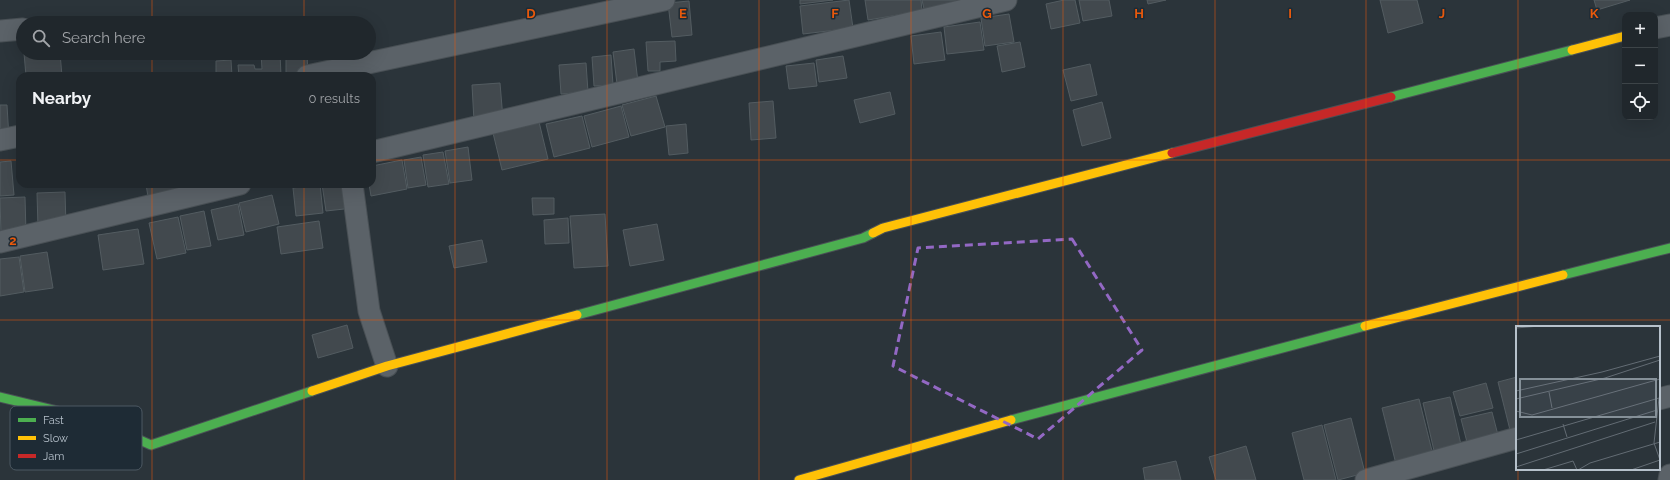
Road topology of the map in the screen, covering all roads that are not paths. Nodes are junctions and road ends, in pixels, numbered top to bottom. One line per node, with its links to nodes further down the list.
1 (664, 0): 8 (street)
2 (1006, 0): 11 (street)
3 (1670, 25): 4 (street)
4 (1658, 27)
5 (16, 29): 6 (street)
6 (0, 31)
7 (1622, 37): 16 (street)
8 (326, 72)
9 (16, 137): 10 (street)
10 (0, 140)
11 (376, 151)
12 (223, 188): 14 (street)
13 (353, 188): 16 (street)
14 (0, 242)
15 (1670, 248): 24 (street)
16 (387, 366): 22 (street)
17 (1670, 396): 19 (street)
18 (0, 397): 20 (street)
19 (1660, 399)
20 (37, 406)
21 (1516, 438): 25 (street)
22 (142, 440)
23 (1670, 475): 26 (street)
24 (799, 480)
25 (1366, 480)
26 (1669, 480)

